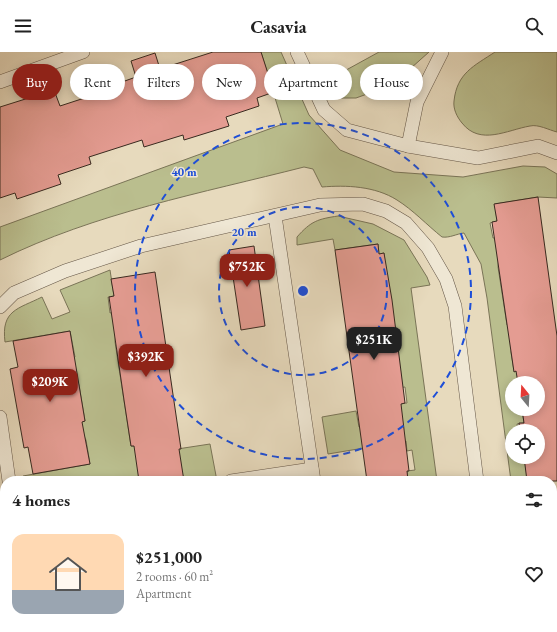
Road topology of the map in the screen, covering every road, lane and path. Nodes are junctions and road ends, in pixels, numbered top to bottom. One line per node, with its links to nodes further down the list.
1 (83, 52): 4 (lane)
2 (297, 52): 5 (lane)
3 (442, 52): 5 (lane)
4 (0, 82)
5 (408, 146): 6 (lane)
6 (557, 153)
7 (275, 216): 8 (lane); 10 (lane); 13 (lane)
8 (0, 307)
9 (0, 417): 11 (lane)
10 (313, 475): 12 (lane)
11 (8, 476)
12 (299, 476)
13 (476, 476)

